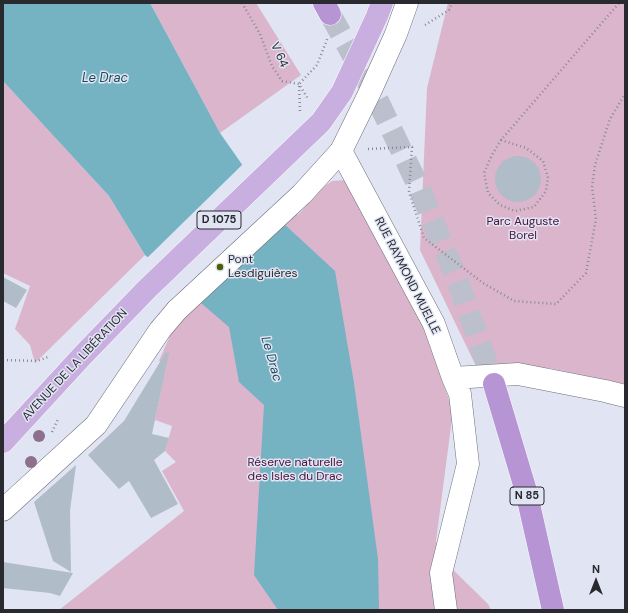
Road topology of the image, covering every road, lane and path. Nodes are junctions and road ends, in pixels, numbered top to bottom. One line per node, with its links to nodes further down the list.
1 (242, 3): 8 (path, V 64)
2 (382, 3): 11 (main road, D 1075)
3 (407, 3): 13 (street)
4 (452, 3): 7 (path)
5 (619, 3): 12 (path)
6 (328, 16): 8 (path)
7 (421, 27)
8 (299, 84): 10 (path); 11 (path)
9 (625, 94): 13 (path)
10 (300, 113)
11 (321, 122): 19 (main road, AVENUE DE LA LIBÉRATION / D 1075)
12 (501, 140): 12 (path)
13 (341, 150): 16 (street, RUE RAYMOND MUELLE); 20 (street)
14 (54, 355): 15 (path)
15 (3, 360)
16 (453, 378): 18 (street); 21 (street, RUE RAYMOND MUELLE)
17 (494, 384): 22 (highway, N 85)
18 (625, 396)
19 (3, 442)
20 (3, 510)
21 (446, 610)
22 (554, 610)

